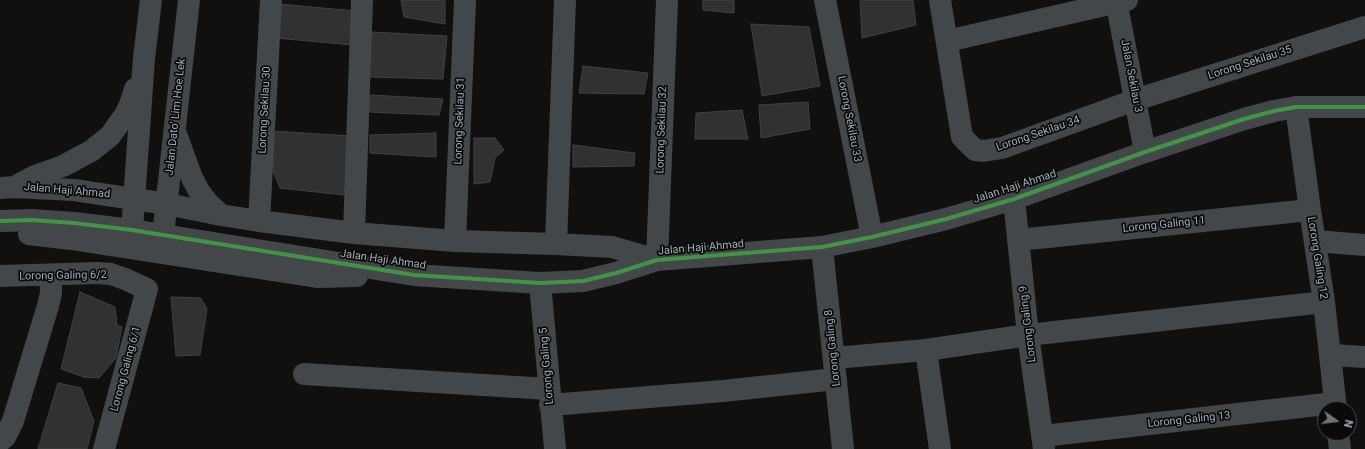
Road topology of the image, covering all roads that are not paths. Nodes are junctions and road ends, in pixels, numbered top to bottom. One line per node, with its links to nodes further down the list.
1 (151, 0): 13 (street)
2 (189, 0): 17 (street, Jalan Dato' Lim Hoe Lek)
3 (271, 0): 26 (street, Lorong Sekilau 30)
4 (362, 0): 29 (street)
5 (465, 0): 33 (street, Lorong Sekilau 31)
6 (565, 0): 35 (street)
7 (668, 0): 38 (street, Lorong Sekilau 32)
8 (825, 0): 31 (street, Lorong Sekilau 33)
9 (940, 0): 12 (street, Lorong Sekilau 34)
10 (1120, 1): 12 (street); 14 (street, Jalan Sekilau 3)
11 (1365, 27): 14 (street, Lorong Sekilau 35)
12 (947, 41): 14 (street, Lorong Sekilau 34)
13 (144, 58): 19 (street); 21 (street)
14 (1135, 100): 18 (street, Jalan Sekilau 3)
15 (1296, 107): 16 (street, Jalan Haji Ahmad); 18 (street, Jalan Haji Ahmad); 23 (street, Lorong Galing 12)
16 (1365, 107)
17 (174, 131): 22 (street, Jalan Dato' Lim Hoe Lek); 24 (street)
18 (1146, 152): 20 (street, Jalan Haji Ahmad)
19 (7, 188): 21 (street, Jalan Haji Ahmad)
20 (1014, 198): 31 (street, Jalan Haji Ahmad); 32 (street, Lorong Galing 9)
21 (134, 199): 22 (street, Jalan Haji Ahmad); 27 (street)
22 (167, 204): 24 (street, Jalan Haji Ahmad); 30 (street, Jalan Dato' Lim Hoe Lek)
23 (1310, 210): 32 (street, Lorong Galing 11); 34 (street, Lorong Galing 12)
24 (221, 215): 26 (street, Jalan Haji Ahmad)
25 (0, 221): 27 (street, Jalan Haji Ahmad)
26 (259, 221): 29 (street, Jalan Haji Ahmad)
27 (132, 230): 30 (street, Jalan Haji Ahmad)
28 (0, 232): 39 (street, Jalan Haji Ahmad)
29 (354, 233): 33 (street, Jalan Haji Ahmad)
30 (163, 235): 39 (street, Jalan Haji Ahmad)
31 (872, 237): 37 (street, Jalan Haji Ahmad)
32 (1018, 240): 45 (street, Lorong Galing 9)
33 (455, 241): 35 (street, Jalan Haji Ahmad)
34 (1316, 241): 36 (street); 44 (street, Lorong Galing 12)
35 (556, 244): 38 (street, Jalan Haji Ahmad)
36 (1365, 245)
37 (822, 247): 38 (street, Jalan Haji Ahmad); 49 (street, Lorong Galing 8)
38 (657, 260): 42 (street, Jalan Haji Ahmad)
39 (414, 275): 42 (street, Jalan Haji Ahmad)
40 (0, 276): 41 (street, Lorong Galing 6/2)
41 (51, 276): 43 (street, Lorong Galing 6/2); 54 (street)
42 (540, 283): 51 (street, Lorong Galing 5)
43 (147, 289): 56 (street, Lorong Galing 6/1)
44 (1324, 302): 45 (street); 47 (street, Lorong Galing 12)
45 (1028, 335): 46 (street); 55 (street, Lorong Galing 9)
46 (926, 350): 49 (street); 59 (street)
47 (1331, 355): 48 (street); 52 (street, Lorong Galing 12)
48 (1365, 357)
49 (835, 369): 51 (street); 58 (street, Lorong Galing 8)
50 (304, 374): 51 (street)
51 (550, 397): 57 (street, Lorong Galing 5)
52 (1336, 401)
53 (1317, 408): 55 (street, Lorong Galing 13)
54 (0, 441)
55 (1043, 443)
56 (104, 449)
57 (555, 449)
58 (843, 449)
59 (940, 449)

